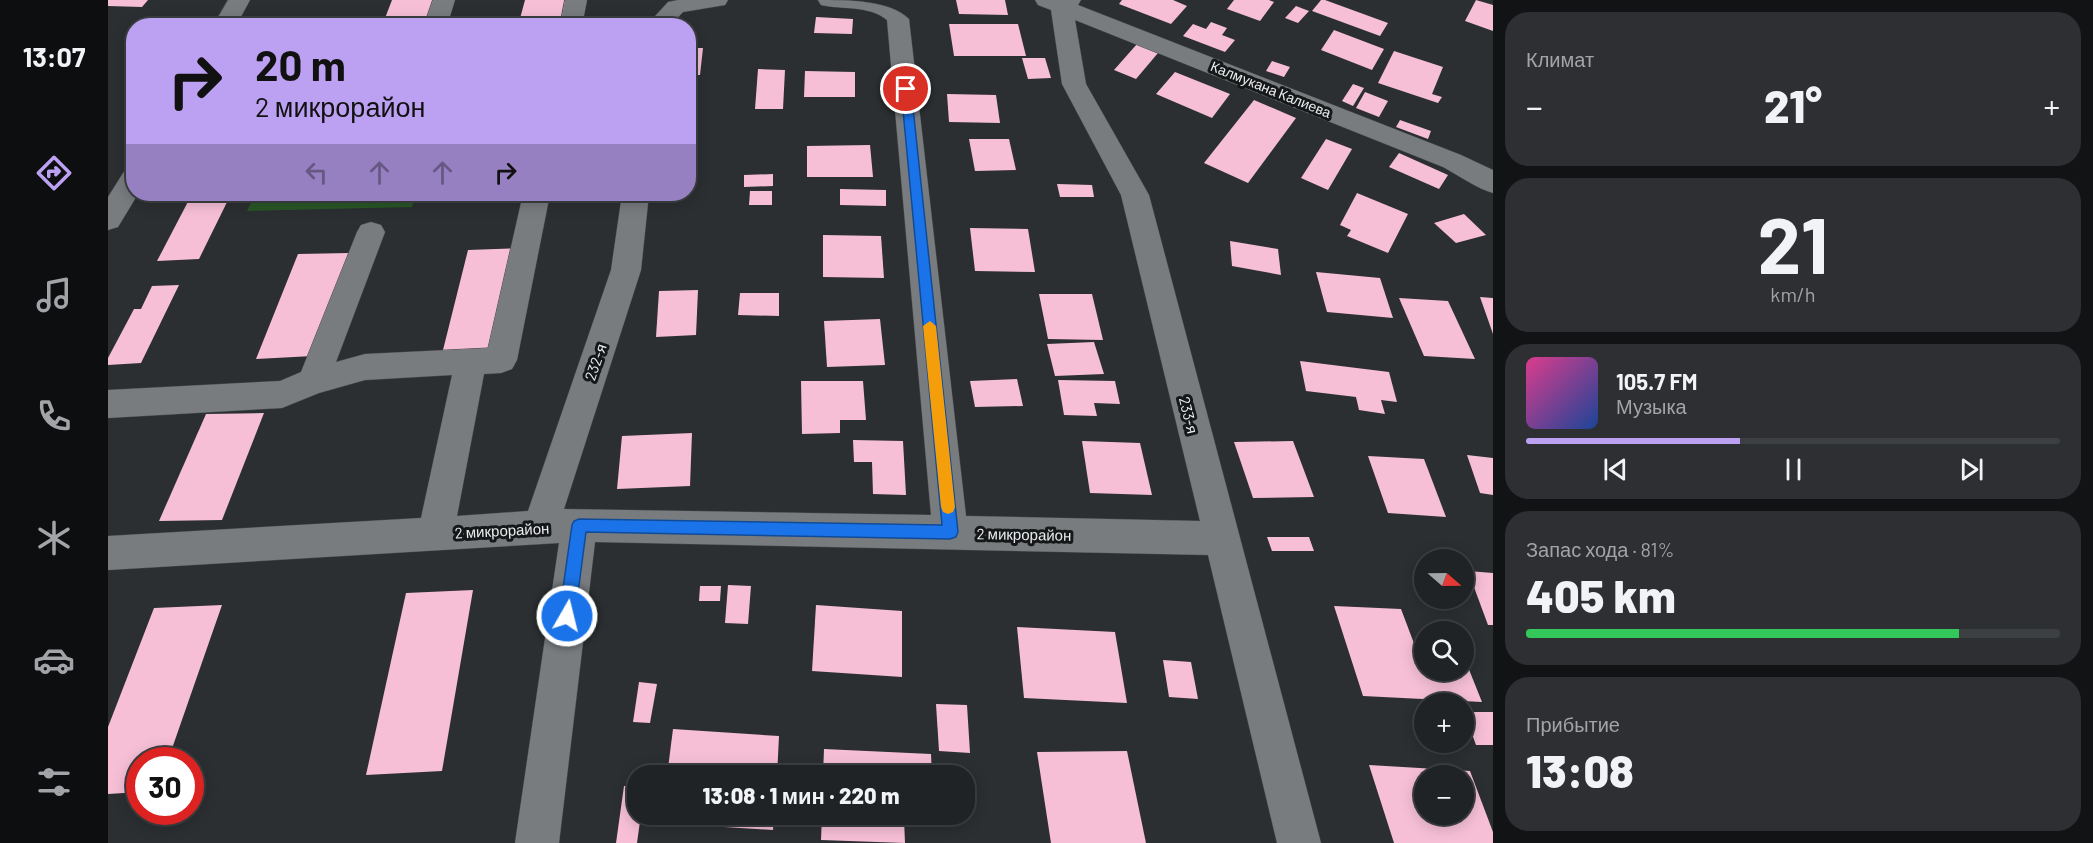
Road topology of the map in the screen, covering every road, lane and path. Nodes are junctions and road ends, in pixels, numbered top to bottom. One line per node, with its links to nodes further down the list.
1 (239, 0): 8 (street)
2 (444, 0): 9 (street)
3 (576, 0): 10 (street)
4 (717, 0): 7 (street)
5 (829, 0): 23 (street)
6 (1059, 2): 12 (street, Калмукана Калиева); 25 (street, 233-я)
7 (671, 4): 11 (street)
8 (229, 18)
9 (438, 18)
10 (573, 18)
11 (662, 18)
12 (1493, 184)
13 (126, 190): 16 (street)
14 (535, 201): 18 (street)
15 (634, 201): 22 (street, 232-я)
16 (108, 220)
17 (371, 232): 19 (street)
18 (471, 362): 19 (street); 24 (street)
19 (313, 381): 20 (street)
20 (108, 404)
21 (579, 525): 22 (street, 2 микрорайон); 23 (street, 2 микрорайон); 27 (street)
22 (540, 528): 24 (street, 2 микрорайон)
23 (950, 532): 25 (street, 2 микрорайон)
24 (435, 534): 26 (street, 2 микрорайон)
25 (1220, 538): 28 (street, 233-я)
26 (108, 553)
27 (537, 843)
28 (1299, 843)

